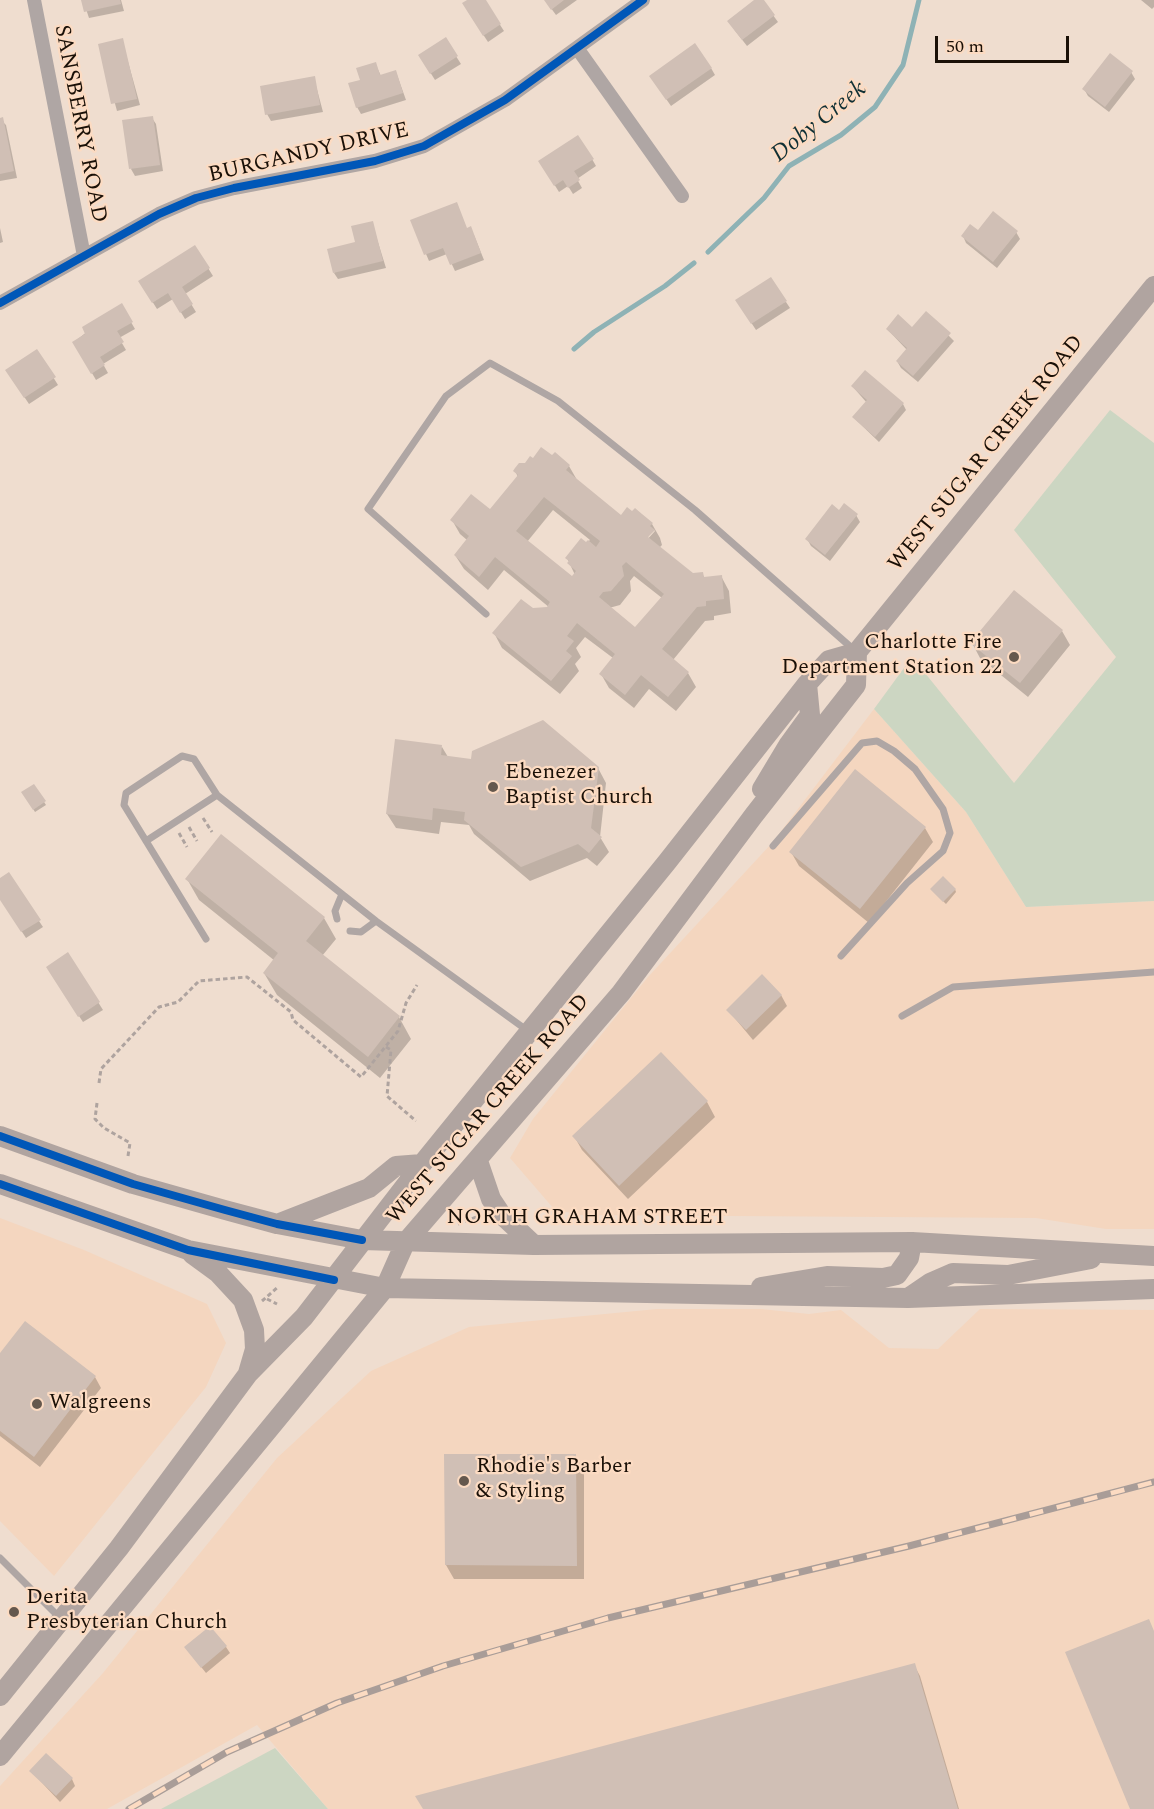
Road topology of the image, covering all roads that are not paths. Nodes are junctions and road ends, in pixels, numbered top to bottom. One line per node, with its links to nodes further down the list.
1 (34, 0): 5 (street, SANSBERRY ROAD)
2 (643, 0): 3 (street, BURGANDY DRIVE)
3 (578, 48): 4 (street); 5 (street, BURGANDY DRIVE)
4 (682, 196)
5 (84, 256): 7 (street, BURGANDY DRIVE)
6 (1154, 286): 9 (main road, WEST SUGAR CREEK ROAD)
7 (0, 303)
8 (486, 614): 9 (lane)
9 (857, 652): 10 (main road, WEST SUGAR CREEK ROAD); 12 (main road, WEST SUGAR CREEK ROAD)
10 (807, 684): 12 (main road); 23 (main road, WEST SUGAR CREEK ROAD)
11 (217, 795): 13 (lane); 13 (lane); 15 (lane)
12 (754, 815): 25 (main road, WEST SUGAR CREEK ROAD)
13 (146, 841): 19 (lane)
14 (773, 846): 20 (lane)
15 (342, 894): 16 (lane); 17 (lane)
16 (337, 919)
17 (376, 921): 18 (lane); 23 (lane)
18 (350, 931)
19 (206, 939)
20 (841, 956)
21 (1154, 972): 22 (lane)
22 (902, 1016)
23 (528, 1031): 26 (main road, WEST SUGAR CREEK ROAD)
24 (0, 1136): 28 (main road, NORTH GRAHAM STREET)
25 (478, 1161): 31 (main road, WEST SUGAR CREEK ROAD); 32 (main road)
26 (422, 1164): 28 (main road); 29 (main road, WEST SUGAR CREEK ROAD)
27 (0, 1184): 33 (main road)
28 (277, 1224): 29 (main road, NORTH GRAHAM STREET)
29 (362, 1240): 31 (main road, NORTH GRAHAM STREET); 36 (main road, WEST SUGAR CREEK ROAD)
30 (912, 1242): 32 (main road, NORTH GRAHAM STREET); 34 (main road, NORTH GRAHAM STREET); 39 (main road)
31 (405, 1244): 32 (main road, NORTH GRAHAM STREET); 37 (main road, WEST SUGAR CREEK ROAD)
32 (534, 1245)
33 (188, 1250): 36 (main road); 41 (main road)
34 (1120, 1254): 35 (main road, NORTH GRAHAM STREET); 40 (main road)
35 (1154, 1256)
36 (334, 1280): 37 (main road); 41 (main road, WEST SUGAR CREEK ROAD)
37 (385, 1288): 39 (main road); 45 (main road, WEST SUGAR CREEK ROAD)
38 (1154, 1289): 40 (main road)
39 (732, 1293): 40 (main road)
40 (908, 1298)
41 (248, 1374): 43 (main road, WEST SUGAR CREEK ROAD)
42 (0, 1558): 43 (lane)
43 (62, 1619): 44 (main road, WEST SUGAR CREEK ROAD)
44 (0, 1696)
45 (0, 1756)

